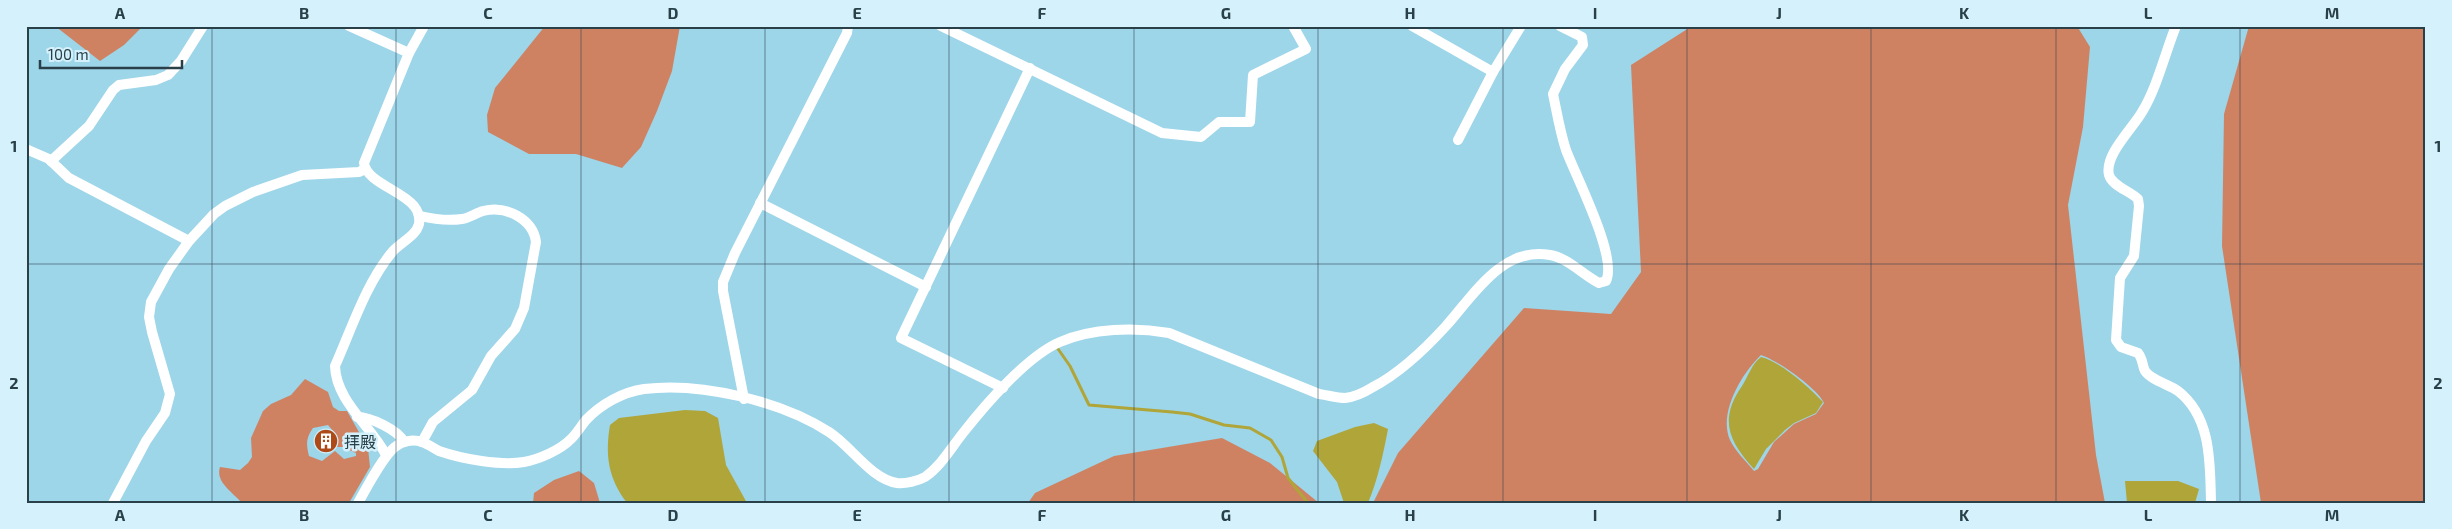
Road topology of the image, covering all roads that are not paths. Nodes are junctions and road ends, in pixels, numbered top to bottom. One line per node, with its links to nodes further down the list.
1 (203, 26): 16 (street)
2 (348, 26): 11 (street)
3 (424, 26): 11 (street)
4 (848, 26): 18 (street)
5 (941, 26): 12 (street)
6 (1293, 26): 12 (street)
7 (1412, 26): 13 (street)
8 (1521, 26): 13 (street)
9 (1560, 26): 22 (street)
10 (2176, 26): 30 (street)
11 (409, 53): 17 (street)
12 (1030, 68): 21 (street)
13 (1493, 72): 14 (street)
14 (1458, 140)
15 (26, 149): 16 (street)
16 (51, 161): 20 (street)
17 (365, 169): 19 (street); 20 (street)
18 (760, 203): 21 (street); 23 (street)
19 (420, 216): 24 (street); 26 (street)
20 (189, 241): 28 (street)
21 (926, 287): 22 (street)
22 (1003, 388): 23 (street)
23 (744, 399): 26 (street)
24 (357, 417): 25 (street); 27 (street)
25 (404, 442): 26 (street); 27 (street)
26 (422, 442)
27 (386, 455): 29 (street)
28 (113, 503)
29 (358, 503)
30 (2211, 503)

